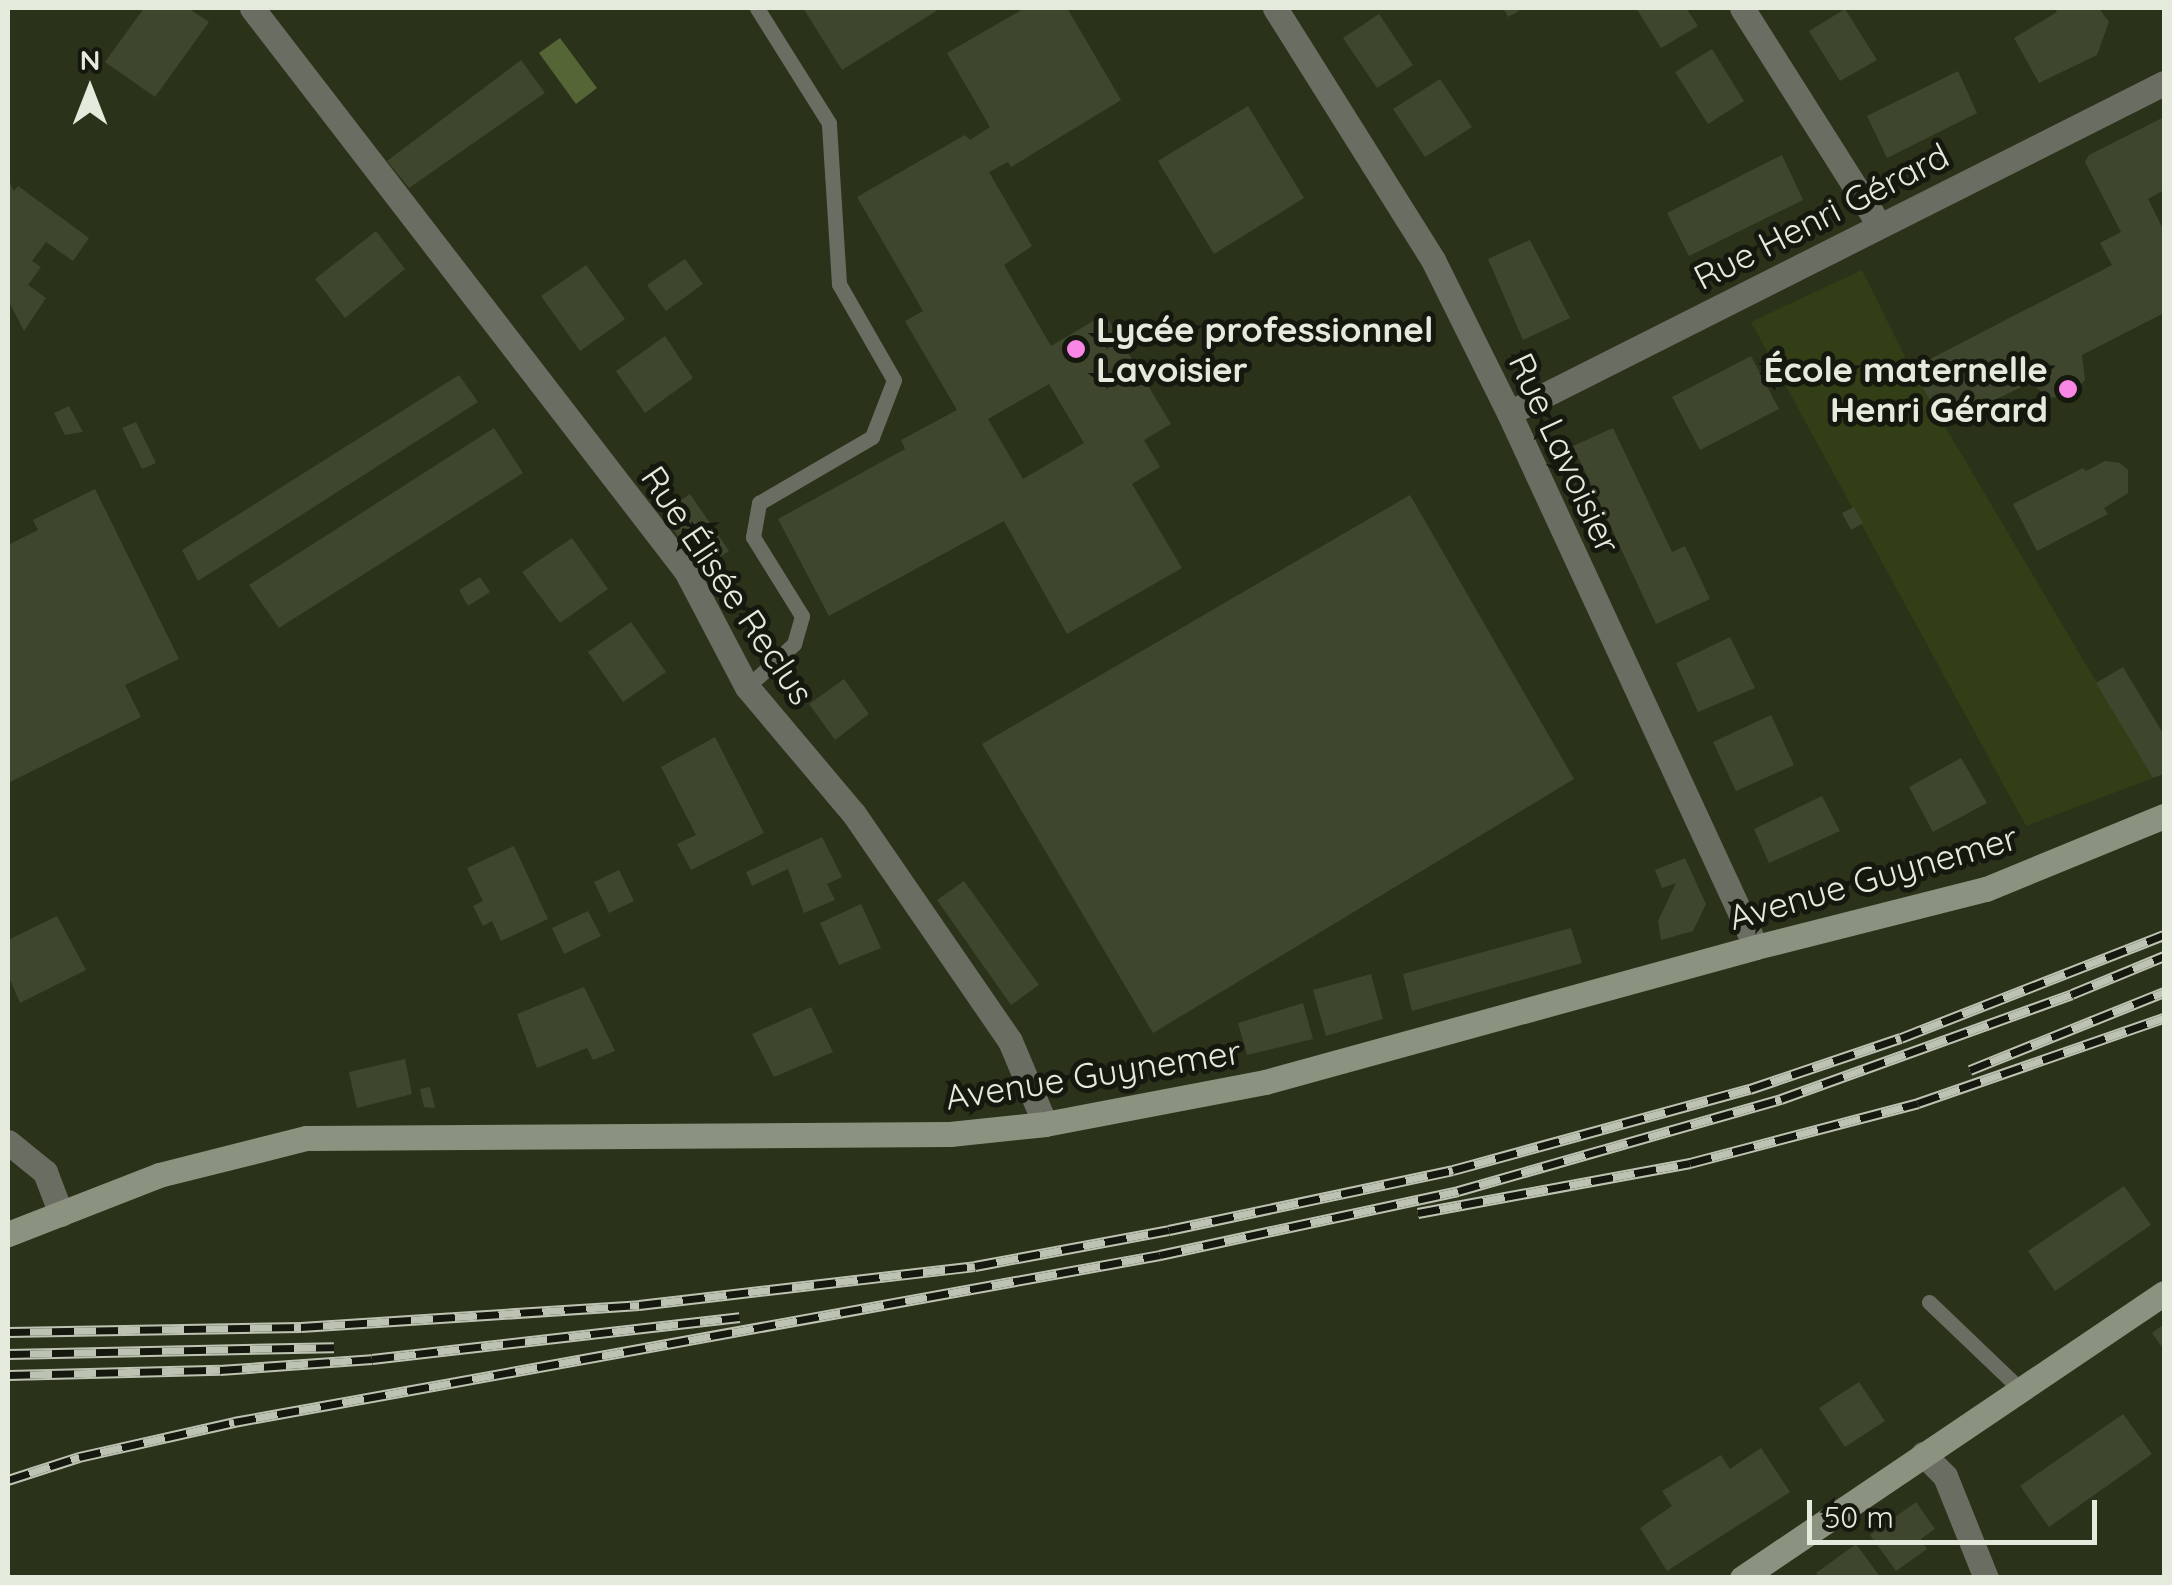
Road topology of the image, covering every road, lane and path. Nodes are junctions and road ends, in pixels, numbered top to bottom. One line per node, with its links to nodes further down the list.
1 (252, 8): 8 (street, Rue Élisée Reclus)
2 (757, 8): 8 (lane)
3 (1275, 8): 7 (street, Rue Lavoisier)
4 (1742, 8): 6 (street)
5 (2164, 83): 6 (street, Rue Henri Gérard)
6 (1879, 224): 7 (street, Rue Henri Gérard)
7 (1509, 413): 10 (street, Rue Lavoisier)
8 (748, 687): 11 (street, Rue Élisée Reclus)
9 (2164, 816): 10 (main road, Avenue Guynemer)
10 (1756, 947): 11 (main road, Avenue Guynemer)
11 (1044, 1124): 13 (main road, Avenue Guynemer)
12 (8, 1142): 13 (street)
13 (62, 1214): 14 (main road, Avenue Guynemer)
14 (8, 1234)
15 (2164, 1293): 17 (main road)
16 (1930, 1302): 17 (lane)
17 (2020, 1389): 18 (main road)
18 (1923, 1454): 19 (main road); 20 (street)
19 (1742, 1578)
20 (1986, 1578)

